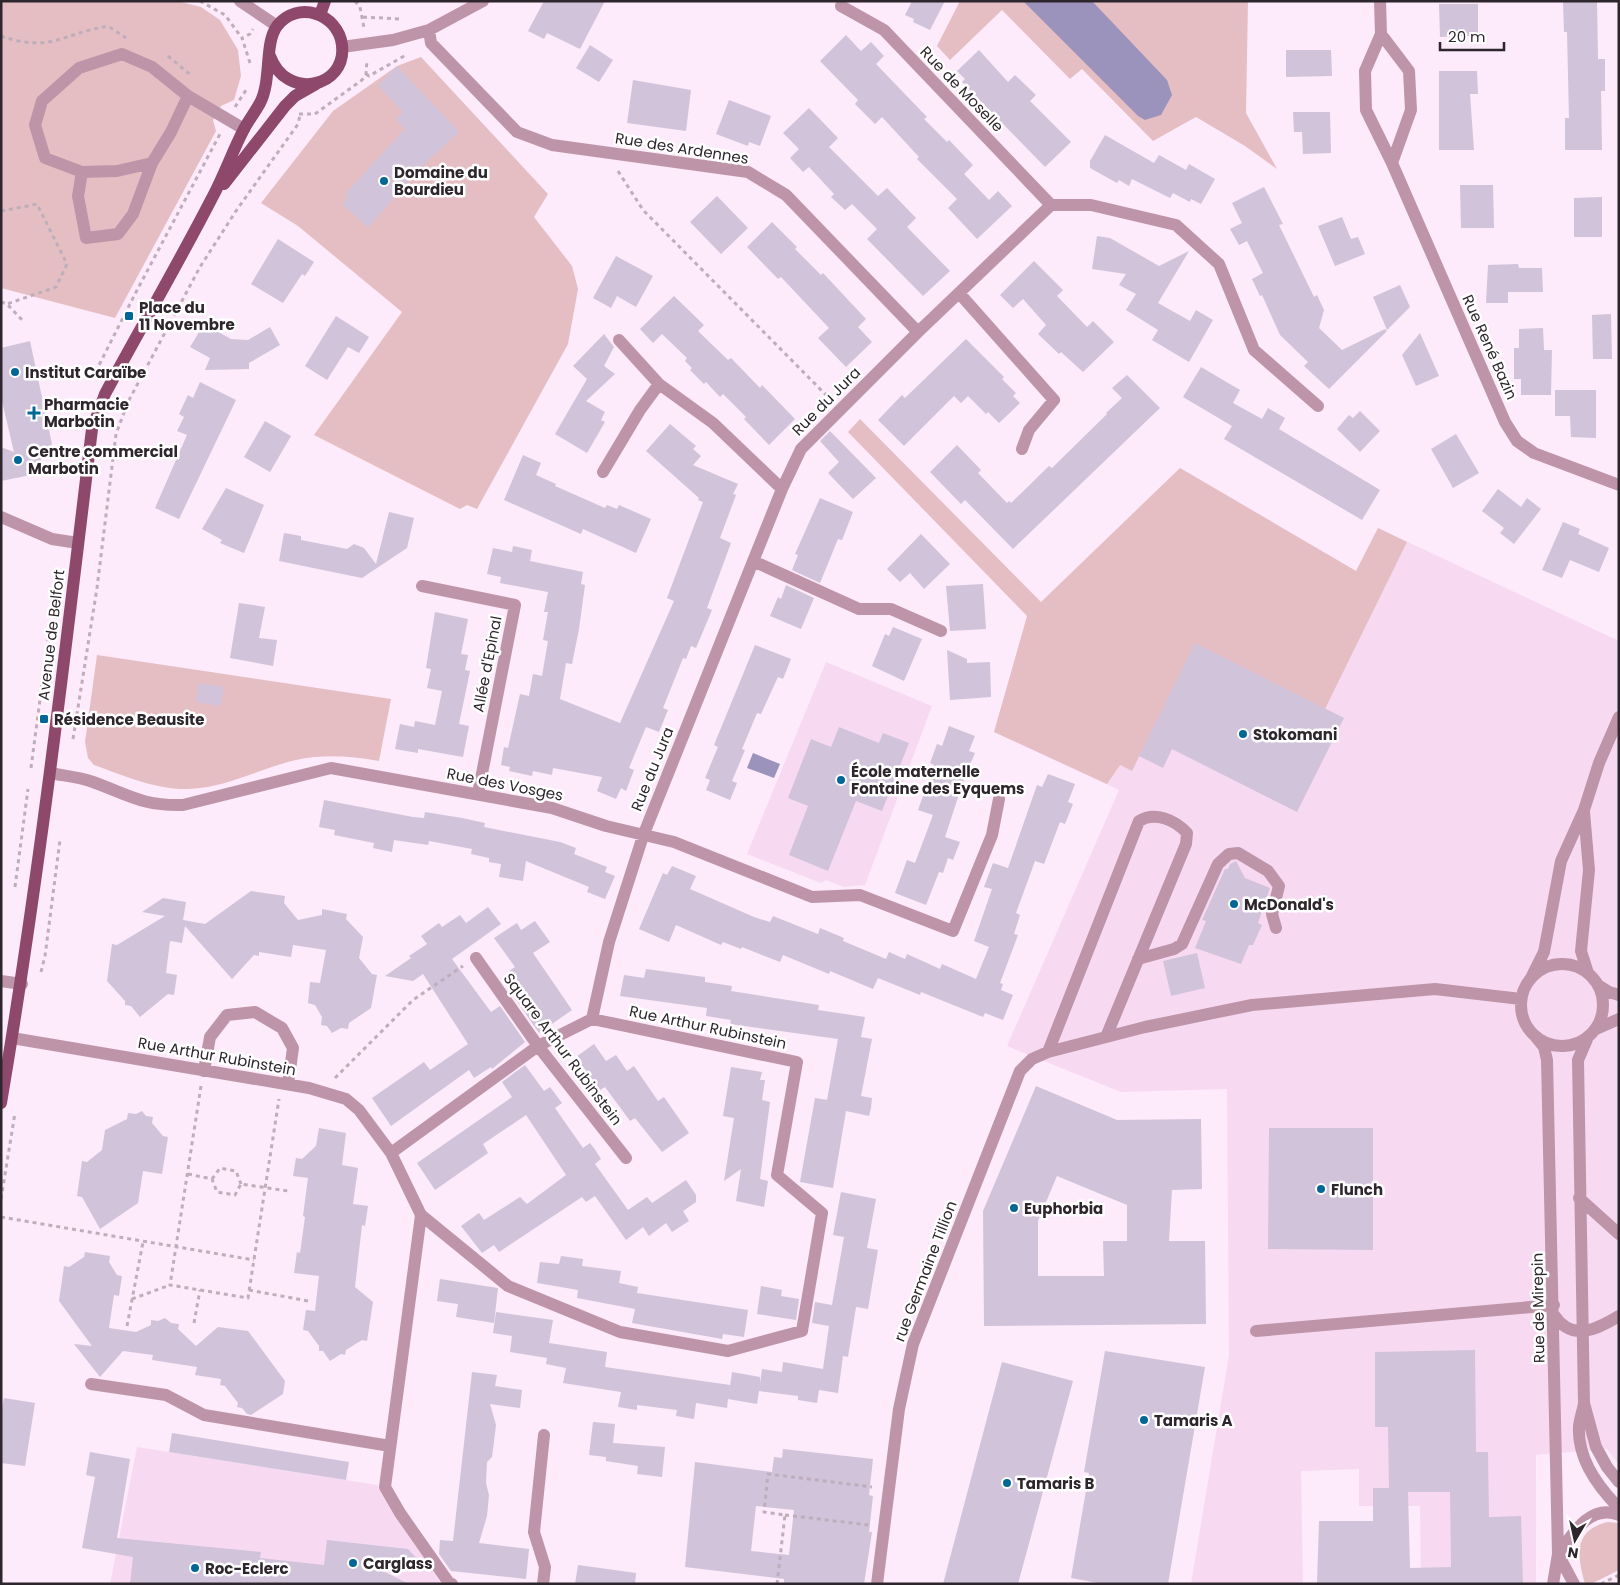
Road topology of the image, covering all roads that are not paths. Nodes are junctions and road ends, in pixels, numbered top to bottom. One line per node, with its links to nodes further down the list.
1 (240, 1): 7 (street)
2 (326, 1): 6 (main road)
3 (483, 1): 8 (street)
4 (1380, 1): 9 (street, Rue René Bazin)
5 (841, 6): 19 (street, Rue de Moselle)
6 (320, 15): 7 (main road); 10 (main road)
7 (277, 26): 11 (main road)
8 (429, 30): 10 (street); 21 (street, Rue des Ardennes)
9 (1381, 34): 16 (street, Rue René Bazin); 16 (street)
10 (342, 47): 12 (main road)
11 (270, 56): 12 (main road); 14 (main road, Avenue de Belfort)
12 (320, 82): 18 (main road, Avenue de Belfort)
13 (188, 96): 14 (street); 15 (street); 17 (street)
14 (244, 129): 18 (main road, Avenue de Belfort)
15 (152, 163): 17 (street); 17 (street)
16 (1392, 163): 27 (street, Rue René Bazin)
17 (82, 172)
18 (213, 198): 30 (main road, Avenue de Belfort)
19 (1051, 205): 20 (street, Rue du Jura); 24 (street)
20 (959, 293): 21 (street, Rue du Jura); 25 (street)
21 (918, 332): 28 (street, Rue du Jura)
22 (619, 340): 23 (street)
23 (659, 384): 26 (street); 28 (street)
24 (1318, 406)
25 (1022, 449)
26 (603, 472)
27 (1619, 485)
28 (782, 489): 31 (street, Rue du Jura)
29 (1, 517): 30 (street)
30 (78, 543): 37 (main road, Avenue de Belfort)
31 (753, 561): 33 (street); 41 (street, Rue du Jura)
32 (422, 586): 38 (street, Allée d'Epinal)
33 (942, 631)
34 (1619, 717): 35 (street)
35 (1605, 750): 36 (street); 40 (street)
36 (1619, 751)
37 (50, 773): 38 (street, Rue des Vosges); 48 (main road, Avenue de Belfort)
38 (478, 794): 41 (street, Rue des Vosges)
39 (999, 799): 41 (street, Rue des Vosges)
40 (1584, 810): 45 (street); 46 (street)
41 (643, 836): 52 (street, Rue du Jura)
42 (1276, 928): 44 (street)
43 (476, 958): 58 (street, Square Arthur Rubinstein)
44 (1138, 959): 56 (street); 59 (street)
45 (1588, 973): 46 (street); 49 (street)
46 (1532, 976): 51 (street)
47 (1, 981): 48 (street)
48 (22, 984): 57 (main road, Avenue de Belfort)
49 (1598, 985): 50 (street); 54 (street)
50 (1619, 995)
51 (1521, 999): 55 (street); 56 (street, rue Germaine Tillion)
52 (592, 1019): 58 (street); 66 (street, Rue Arthur Rubinstein)
53 (1619, 1019): 54 (street)
54 (1592, 1033): 55 (street); 65 (street)
55 (1535, 1036): 68 (street, Rue de Mirepin)
56 (1106, 1037): 59 (street, rue Germaine Tillion)
57 (12, 1038): 60 (street, Rue Arthur Rubinstein); 62 (main road, Avenue de Belfort)
58 (538, 1046): 63 (street); 64 (street, Square Arthur Rubinstein)
59 (1048, 1052): 82 (street, rue Germaine Tillion)
60 (204, 1071): 61 (street, Rue Arthur Rubinstein); 61 (street)
61 (285, 1084): 63 (street, Rue Arthur Rubinstein)
62 (1, 1103)
63 (391, 1153): 66 (street, Rue Arthur Rubinstein)
64 (626, 1158)
65 (1580, 1198): 67 (street); 70 (street)
66 (421, 1215): 75 (street)
67 (1619, 1234)
68 (1554, 1310): 70 (street); 71 (street); 79 (street, Rue de Mirepin)
69 (1619, 1316): 70 (street)
70 (1583, 1330): 73 (street)
71 (1256, 1331)
72 (91, 1384): 75 (street)
73 (1584, 1402): 76 (street); 77 (street)
74 (544, 1435): 81 (street)
75 (390, 1446): 80 (street)
76 (1619, 1482)
77 (1619, 1508)
78 (1619, 1515): 79 (street)
79 (1558, 1554): 83 (street, Rue de Mirepin); 84 (street)
80 (452, 1584)
81 (543, 1584)
82 (877, 1584)
83 (1553, 1584)
84 (1574, 1584)

